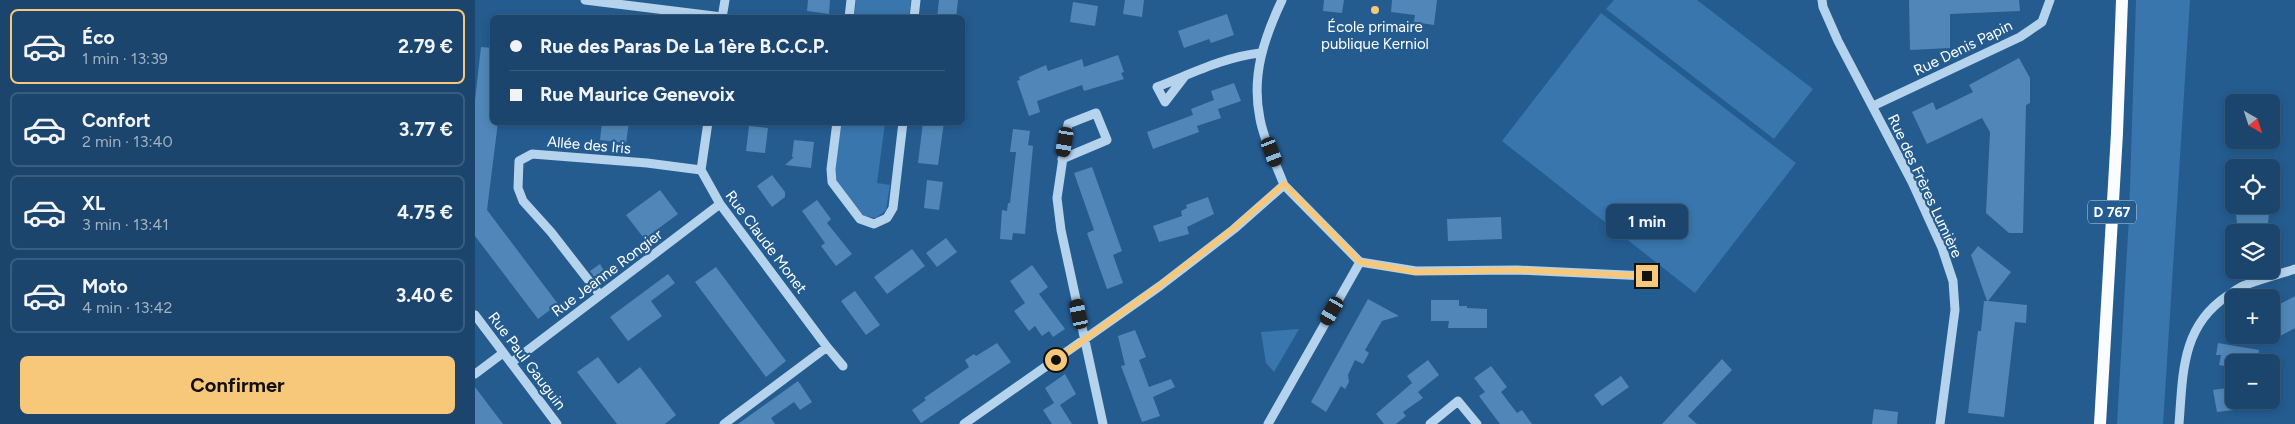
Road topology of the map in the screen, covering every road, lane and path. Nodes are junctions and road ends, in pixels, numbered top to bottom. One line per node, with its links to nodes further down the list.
1 (585, 0): 9 (street)
2 (725, 0): 10 (street)
3 (851, 0): 11 (street)
4 (916, 0): 12 (street)
5 (1282, 0): 13 (street)
6 (1822, 0): 15 (street, Rue des Frères Lumière)
7 (2050, 0): 15 (street, Rue Denis Papin)
8 (2122, 0): 42 (main road, D 767)
9 (706, 15)
10 (722, 15)
11 (849, 15)
12 (914, 15)
13 (1261, 53): 14 (street); 21 (street)
14 (1185, 76)
15 (1873, 106): 41 (street, Rue des Frères Lumière)
16 (708, 125): 20 (street)
17 (837, 125): 18 (street)
18 (903, 125)
19 (1061, 159): 19 (street); 28 (street)
20 (701, 170): 22 (street, Rue Claude Monet); 26 (street, Allée des Iris)
21 (1284, 184): 23 (street); 28 (street)
22 (720, 204): 26 (street, Rue Jeanne Rongier); 29 (street, Rue Claude Monet)
23 (1360, 262): 25 (street); 38 (street)
24 (2295, 269): 43 (street)
25 (1647, 276)
26 (600, 295): 31 (street, Rue Jeanne Rongier)
27 (475, 315): 30 (street, Rue Paul Gauguin)
28 (1086, 340): 36 (street); 37 (street)
29 (827, 347): 32 (street, Rue Claude Monet); 35 (street)
30 (503, 352): 31 (street, Rue Paul Gauguin); 33 (street)
31 (511, 363): 34 (street, Rue Paul Gauguin)
32 (843, 366)
33 (475, 374)
34 (557, 424)
35 (724, 424)
36 (964, 424)
37 (1103, 424)
38 (1268, 424)
39 (1430, 424): 40 (street)
40 (1477, 424)
41 (1941, 424)
42 (2100, 424)
43 (2179, 424)

